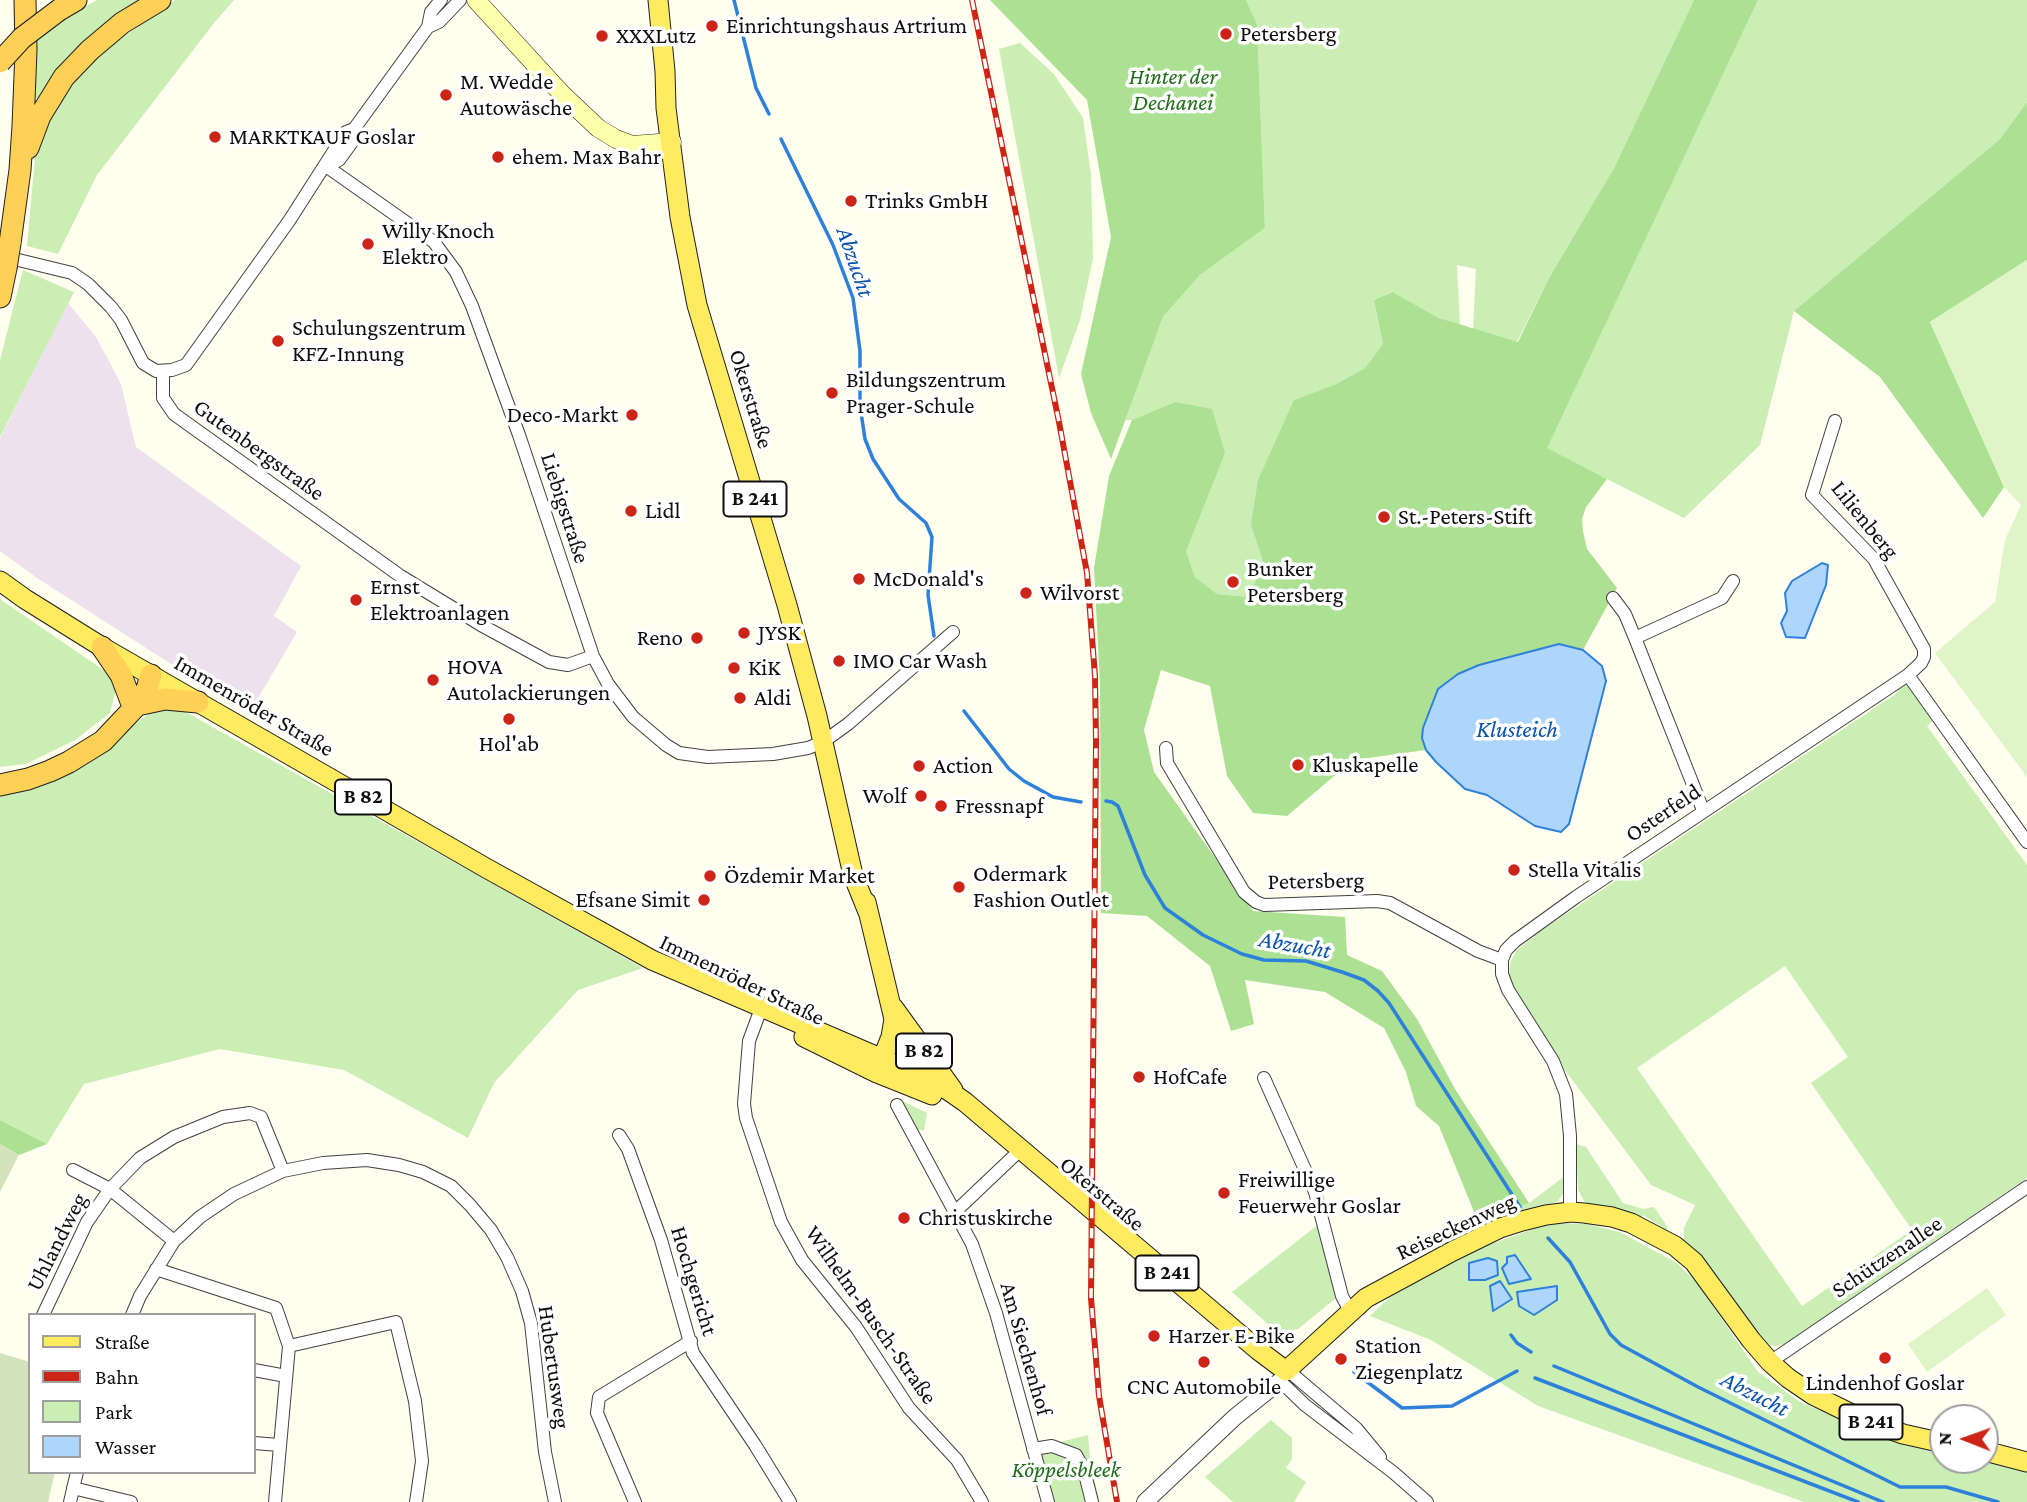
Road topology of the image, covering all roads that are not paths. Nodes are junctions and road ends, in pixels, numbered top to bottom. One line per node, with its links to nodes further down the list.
1 (11, 0): 14 (highway)
2 (25, 0): 13 (highway)
3 (160, 0): 13 (highway)
4 (441, 0): 9 (street, Gutenbergstraße)
5 (460, 0): 9 (street, Gutenbergstraße)
6 (476, 0): 11 (main road)
7 (658, 0): 11 (main road, B 241)
8 (67, 5): 10 (highway, bridge)
9 (428, 27): 12 (street, Gutenbergstraße)
10 (0, 62)
11 (672, 139): 30 (main road, Okerstraße / B 241)
12 (326, 166): 17 (street, Gutenbergstraße); 25 (street, Liebigstraße)
13 (20, 170): 15 (highway)
14 (0, 211)
15 (5, 256): 16 (highway); 17 (street)
16 (0, 297)
17 (163, 370): 25 (street, Gutenbergstraße)
18 (1835, 421): 26 (street, Lilienberg)
19 (0, 581): 24 (main road, Immenröder Straße / B 82)
20 (1733, 581): 23 (street)
21 (1613, 598): 23 (street)
22 (953, 632): 30 (street, Liebigstraße)
23 (1635, 638): 33 (street)
24 (102, 647): 27 (main road, Immenröder Straße / B 82); 29 (highway)
25 (593, 656): 30 (street, Liebigstraße)
26 (1908, 674): 33 (street, Osterfeld); 34 (street)
27 (151, 675): 28 (main road, Immenröder Straße / B 82); 29 (highway)
28 (198, 702): 29 (highway); 35 (main road, Immenröder Straße / B 82)
29 (132, 709): 32 (highway)
30 (823, 742): 37 (main road, Okerstraße / B 82)
31 (1166, 748): 36 (street, Petersberg)
32 (0, 785)
33 (1703, 810): 36 (street, Osterfeld)
34 (2027, 842)
35 (486, 868): 38 (main road, Immenröder Straße / B 82); 39 (main road, Immenröder Straße / B 82)
36 (1502, 960): 51 (street)
37 (890, 1004): 39 (main road, Okerstraße / B 82); 41 (main road, B 82)
38 (760, 1014): 39 (main road, Immenröder Straße / B 82); 78 (street, Wilhelm-Busch-Straße)
39 (880, 1067): 41 (main road, B 82); 44 (main road, Okerstraße / B 82)
40 (1264, 1078): 56 (street)
41 (958, 1097): 47 (main road, Okerstraße / B 82)
42 (897, 1105): 50 (street, Am Siechenhof)
43 (619, 1135): 57 (street, Hochgericht)
44 (1016, 1154): 47 (main road, Okerstraße / B 82); 50 (street)
45 (73, 1170): 49 (street)
46 (283, 1171): 49 (street, Uhlandweg); 52 (street, Hubertusweg); 75 (street, Hubertusweg)
47 (1048, 1176): 61 (main road, Okerstraße / B 241)
48 (2027, 1187): 59 (street, Schützenallee)
49 (110, 1189): 52 (street, Uhlandweg); 54 (street, Uhlandweg)
50 (956, 1211): 66 (street, Am Siechenhof)
51 (1577, 1212): 56 (main road, Reiseckenweg / B 241); 59 (main road, Reiseckenweg / B 241)
52 (174, 1241): 53 (street, Hubertusweg)
53 (156, 1269): 55 (street, Hubertusweg); 58 (street)
54 (44, 1313)
55 (133, 1313)
56 (1351, 1313): 61 (main road, Reiseckenweg / B 241)
57 (691, 1342): 76 (street); 77 (street, Hochgericht)
58 (289, 1346): 62 (street); 74 (street)
59 (1770, 1362): 63 (main road, Reiseckenweg / B 241)
60 (256, 1370): 62 (street)
61 (1283, 1375): 81 (street); 82 (street, Okerstraße)
62 (286, 1376): 65 (street)
63 (1929, 1440)
64 (256, 1443): 65 (street)
65 (278, 1445): 73 (street)
66 (1033, 1449): 79 (street, Am Siechenhof); 80 (street)
67 (1999, 1455): 68 (main road)
68 (2027, 1462)
69 (77, 1474): 70 (street)
70 (73, 1488): 71 (street); 72 (street)
71 (70, 1502)
72 (131, 1502)
73 (275, 1502)
74 (416, 1502)
75 (555, 1502)
76 (635, 1502)
77 (790, 1502)
78 (982, 1502)
79 (1048, 1502)
80 (1092, 1502)
81 (1145, 1502)
82 (1427, 1502)

